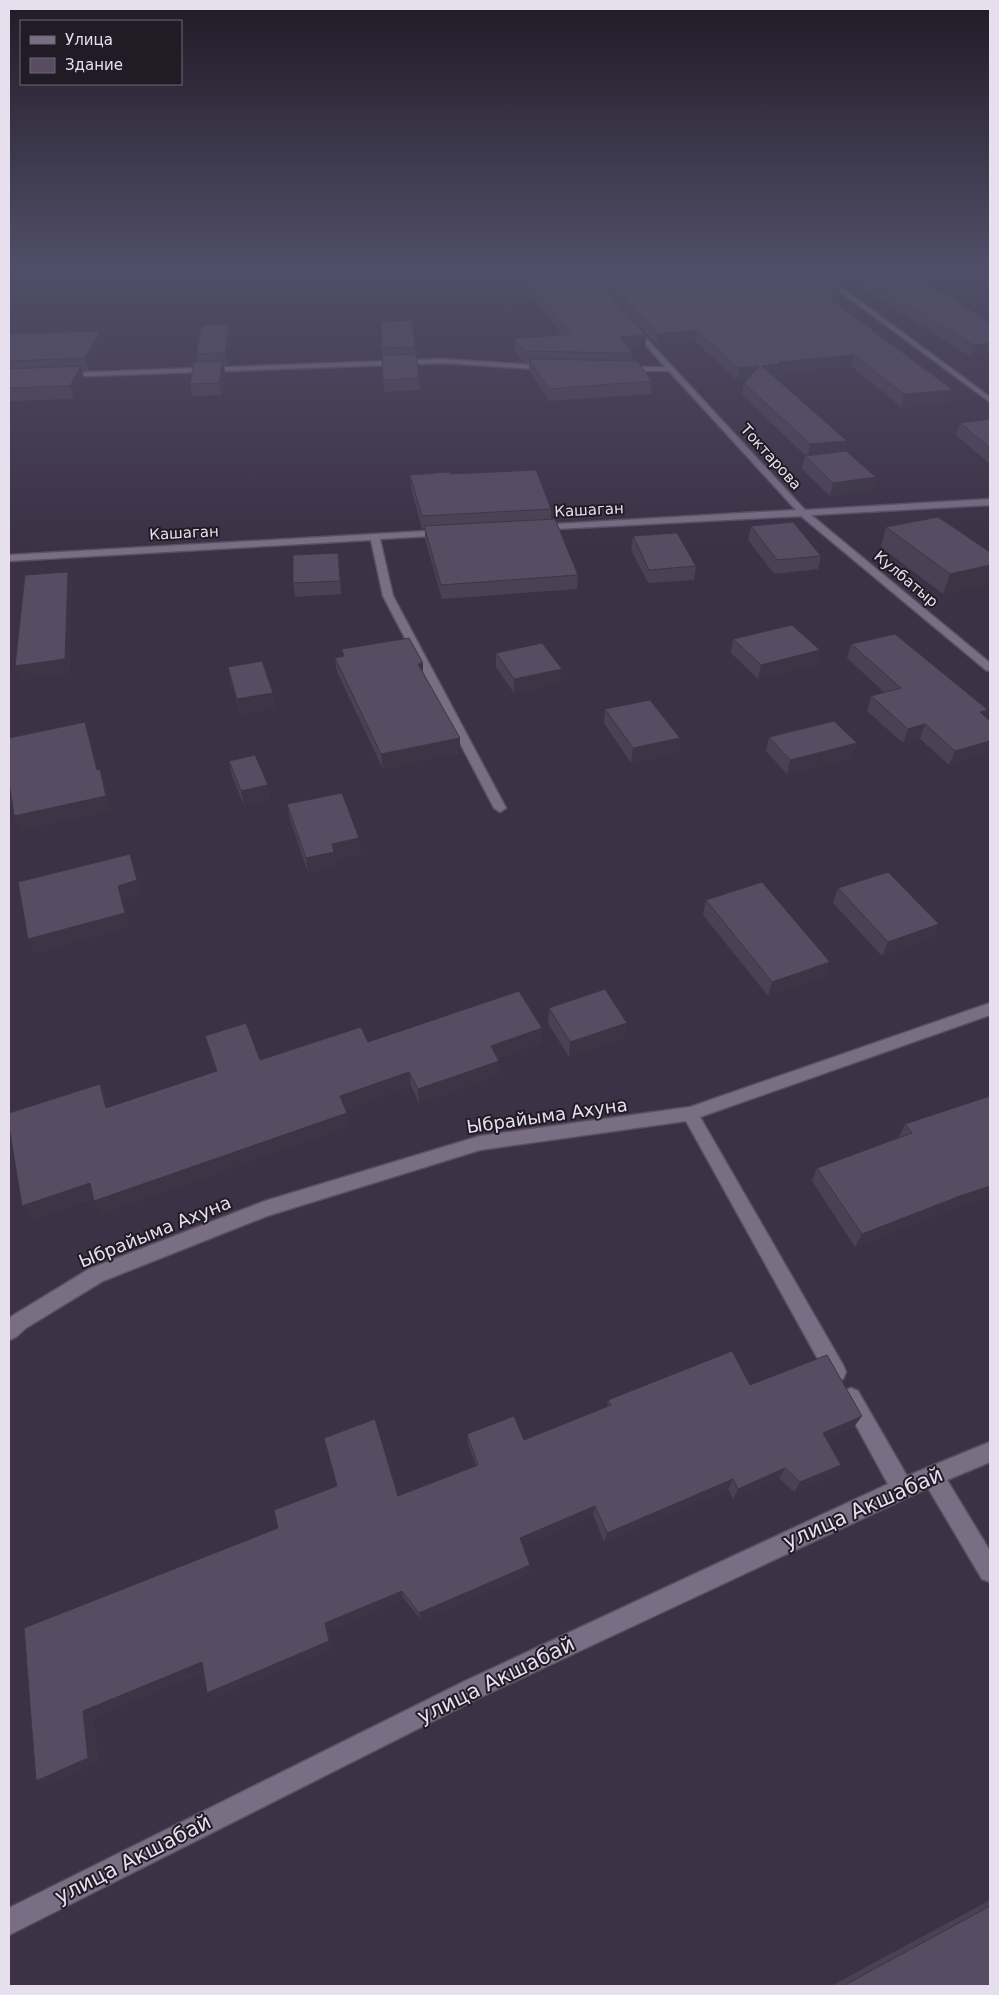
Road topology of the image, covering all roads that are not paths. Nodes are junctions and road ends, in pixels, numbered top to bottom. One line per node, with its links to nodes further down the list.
1 (662, 358): 5 (street, Токтарова)
2 (933, 358): 7 (street)
3 (557, 368): 6 (street)
4 (614, 369): 5 (street)
5 (672, 369): 9 (street, Токтарова)
6 (58, 375)
7 (990, 400)
8 (990, 502): 9 (street, Кашаган)
9 (802, 513): 10 (street, Кашаган); 14 (street, Кулбатыр)
10 (524, 529)
11 (455, 533): 12 (street, Кашаган)
12 (375, 537): 13 (street, Кашаган); 15 (street)
13 (9, 558)
14 (990, 668)
15 (500, 808)
16 (990, 1009): 17 (street, Ыбрайыма Ахуна)
17 (690, 1114): 18 (street, Ыбрайыма Ахуна); 21 (street)
18 (9, 1331)
19 (990, 1452): 20 (street, улица Акшабай)
20 (933, 1476): 21 (street, улица Акшабай); 22 (street)
21 (902, 1488): 23 (street, улица Акшабай)
22 (990, 1571)
23 (9, 1922)

